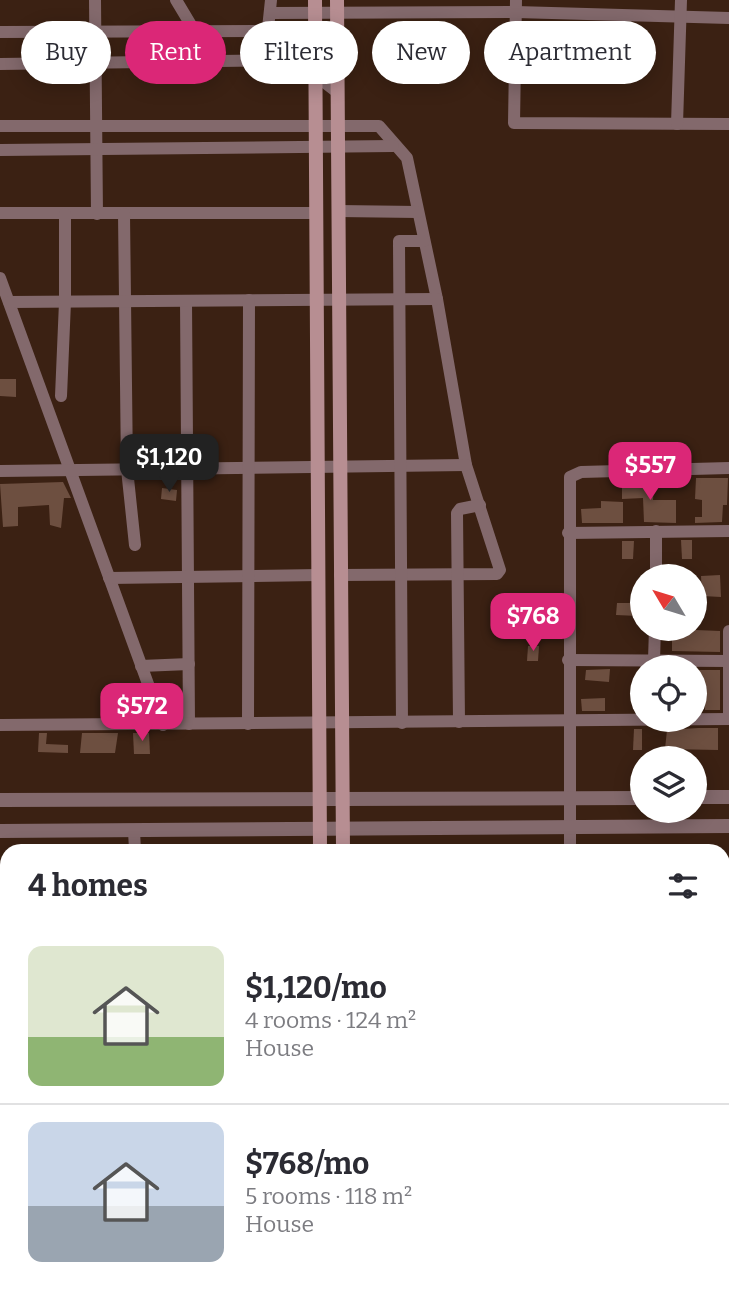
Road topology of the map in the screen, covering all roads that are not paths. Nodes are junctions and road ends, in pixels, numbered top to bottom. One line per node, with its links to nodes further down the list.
1 (95, 0): 11 (street)
2 (176, 0): 12 (street)
3 (681, 0): 9 (street)
4 (271, 6): 5 (street)
5 (315, 6): 6 (street)
6 (337, 6): 7 (street); 22 (main road)
7 (380, 6): 8 (street)
8 (516, 6): 9 (street); 23 (street)
9 (680, 16): 10 (street); 23 (street)
10 (729, 18)
11 (95, 21)
12 (189, 21)
13 (0, 32): 14 (street)
14 (21, 32)
15 (240, 62): 16 (street)
16 (111, 63)
17 (0, 64): 18 (street)
18 (21, 64)
19 (95, 84): 26 (street)
20 (316, 84): 27 (main road)
21 (328, 84): 22 (street)
22 (337, 92): 28 (main road)
23 (677, 124): 24 (street)
24 (729, 124)
25 (0, 126): 26 (street)
26 (96, 126): 27 (street); 32 (street)
27 (316, 126): 28 (street); 31 (main road)
28 (338, 126): 29 (main road); 30 (street)
29 (338, 146): 30 (street); 31 (street); 34 (main road)
30 (393, 146): 35 (street)
31 (316, 147): 32 (street); 37 (main road)
32 (96, 149): 33 (street); 39 (street)
33 (0, 150)
34 (338, 211): 35 (street); 47 (main road)
35 (418, 212): 41 (street)
36 (0, 213): 38 (street)
37 (316, 213): 40 (street); 46 (main road)
38 (65, 214): 39 (street); 50 (street)
39 (97, 214): 40 (street)
40 (124, 214): 51 (street)
41 (424, 241): 43 (street); 44 (street)
42 (0, 278): 49 (street)
43 (400, 299): 44 (street); 47 (street); 54 (street)
44 (437, 299): 53 (street)
45 (249, 300): 46 (street); 48 (street); 57 (street)
46 (317, 300): 47 (street); 55 (main road)
47 (339, 300): 56 (main road)
48 (186, 301): 51 (street); 60 (street)
49 (9, 302): 50 (street); 61 (street)
50 (65, 302): 51 (street); 52 (street)
51 (125, 302): 59 (street)
52 (61, 396)
53 (466, 465): 54 (street); 63 (street)
54 (401, 466): 56 (street); 69 (street)
55 (318, 467): 56 (street); 57 (street); 71 (main road)
56 (340, 467): 72 (main road)
57 (249, 468): 60 (street); 73 (street)
58 (729, 468): 66 (street)
59 (127, 469): 60 (street); 61 (street); 67 (street)
60 (187, 469): 74 (street)
61 (71, 470): 62 (street); 75 (street)
62 (0, 471)
63 (480, 505): 70 (street); 70 (street)
64 (656, 531): 65 (street); 66 (street); 68 (street)
65 (729, 531)
66 (568, 533): 77 (street)
67 (135, 545)
68 (656, 564)
69 (401, 574): 70 (street); 72 (street); 88 (street)
70 (457, 574): 84 (street)
71 (319, 575): 73 (street); 86 (main road)
72 (340, 575): 87 (main road)
73 (248, 576): 74 (street); 90 (street)
74 (188, 577): 75 (street); 81 (street)
75 (110, 578): 82 (street)
76 (729, 631): 80 (street)
77 (568, 660): 78 (street); 85 (street)
78 (630, 660)
79 (707, 661): 80 (street)
80 (729, 661): 83 (street)
81 (189, 664): 82 (street); 89 (street)
82 (141, 666): 92 (street)
83 (729, 719): 85 (street)
84 (459, 722): 85 (street); 88 (street)
85 (569, 722): 96 (street)
86 (320, 723): 87 (street); 90 (street); 98 (main road)
87 (341, 723): 88 (street); 99 (main road)
88 (402, 723)
89 (189, 724): 90 (street); 92 (street)
90 (248, 724)
91 (0, 725): 92 (street)
92 (163, 725)
93 (707, 797): 94 (street)
94 (729, 797)
95 (630, 798): 96 (street)
96 (569, 799): 99 (street); 101 (street)
97 (0, 800): 98 (street)
98 (320, 801): 99 (street); 103 (main road)
99 (342, 801): 102 (main road)
100 (729, 826): 101 (street)
101 (569, 828): 102 (street); 109 (street)
102 (343, 829): 103 (street); 108 (main road)
103 (320, 830): 105 (street); 107 (main road)
104 (0, 831): 105 (street)
105 (134, 831): 106 (street)
106 (135, 844)
107 (320, 844)
108 (343, 844)
109 (570, 844)

